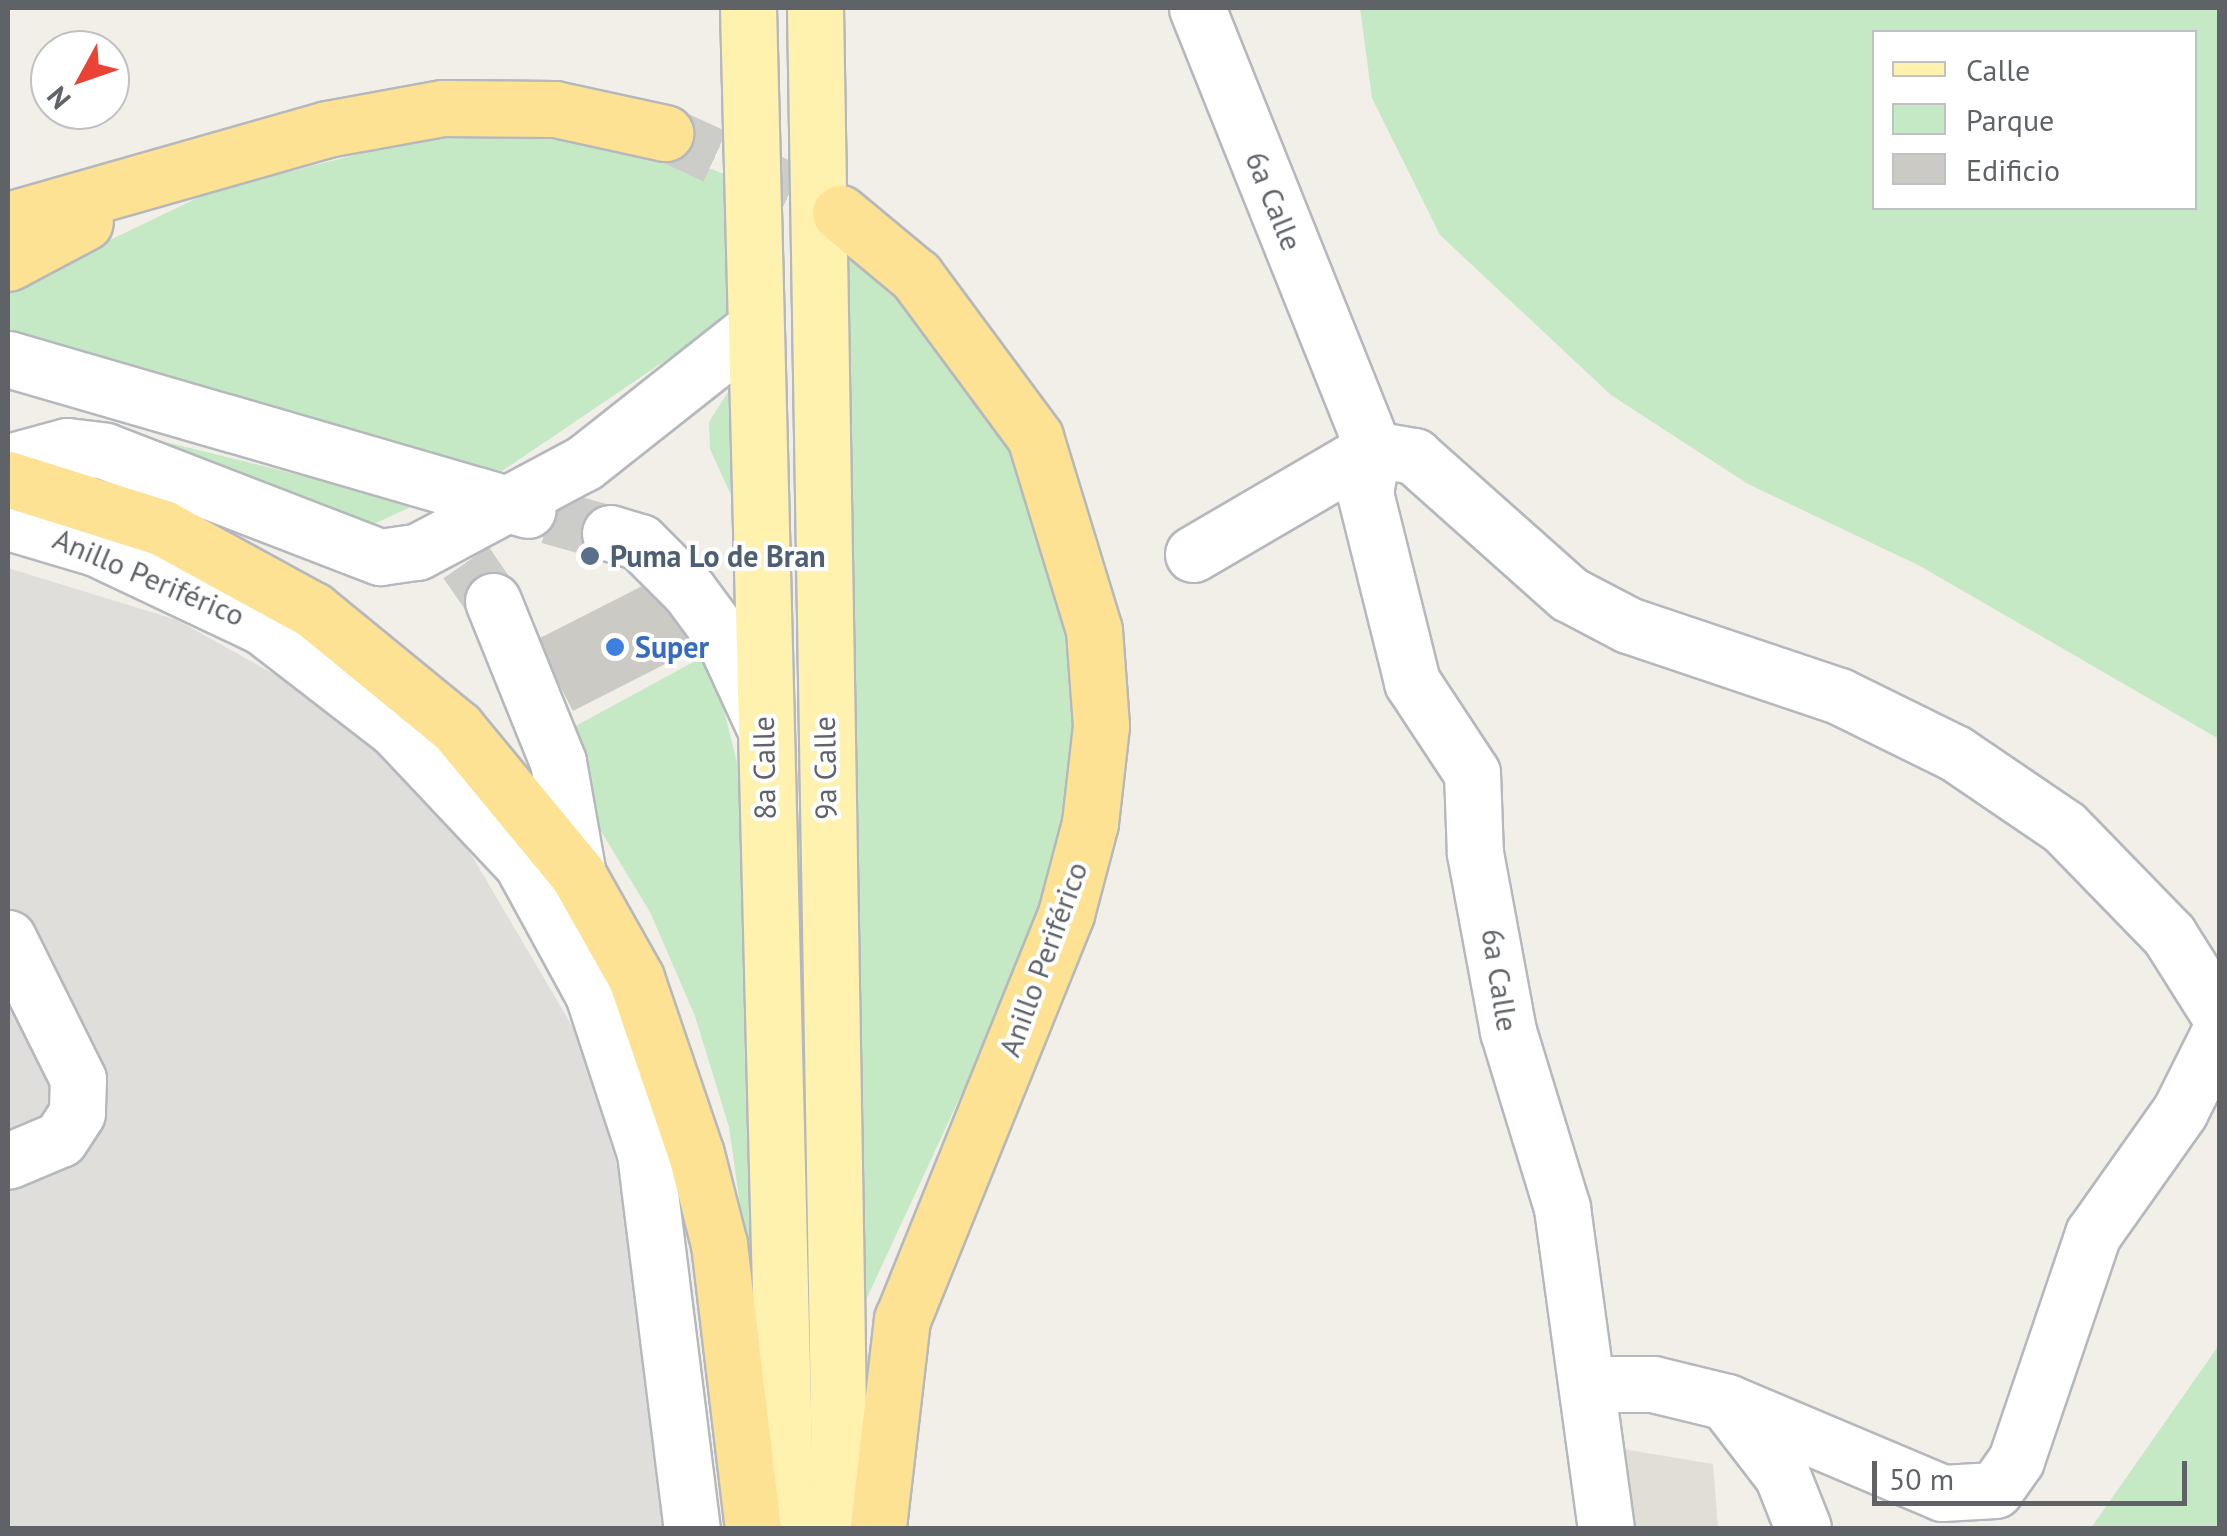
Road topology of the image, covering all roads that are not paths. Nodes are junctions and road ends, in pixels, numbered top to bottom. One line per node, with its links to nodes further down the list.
1 (748, 8): 9 (main road, 8a Calle)
2 (815, 8): 32 (main road, 9a Calle)
3 (1197, 8): 11 (street, 6a Calle)
4 (665, 133): 5 (highway)
5 (189, 167): 7 (highway); 8 (highway)
6 (840, 213): 33 (highway, Anillo Periférico)
7 (8, 220)
8 (8, 263)
9 (754, 328): 14 (street); 19 (main road, 8a Calle)
10 (8, 359): 14 (street)
11 (1373, 449): 17 (street); 22 (street); 25 (street, 6a Calle)
12 (8, 462): 18 (street)
13 (8, 480): 20 (highway, Anillo Periférico)
14 (529, 510): 18 (street)
15 (8, 522): 26 (street, Anillo Periférico)
16 (610, 533): 19 (street)
17 (1193, 554)
18 (469, 567): 20 (street)
19 (763, 724): 31 (main road, 8a Calle)
20 (578, 875): 27 (highway, Anillo Periférico)
21 (8, 938): 24 (street)
22 (2220, 1016)
23 (2220, 1030): 28 (street)
24 (8, 1161)
25 (1587, 1384): 28 (street); 34 (street, 6a Calle)
26 (679, 1386): 27 (street); 29 (street, Anillo Periférico)
27 (738, 1387): 30 (highway, Anillo Periférico)
28 (1727, 1402): 35 (street)
29 (692, 1528)
30 (754, 1528)
31 (786, 1528)
32 (840, 1528)
33 (878, 1528)
34 (1606, 1528)
35 (1802, 1528)

